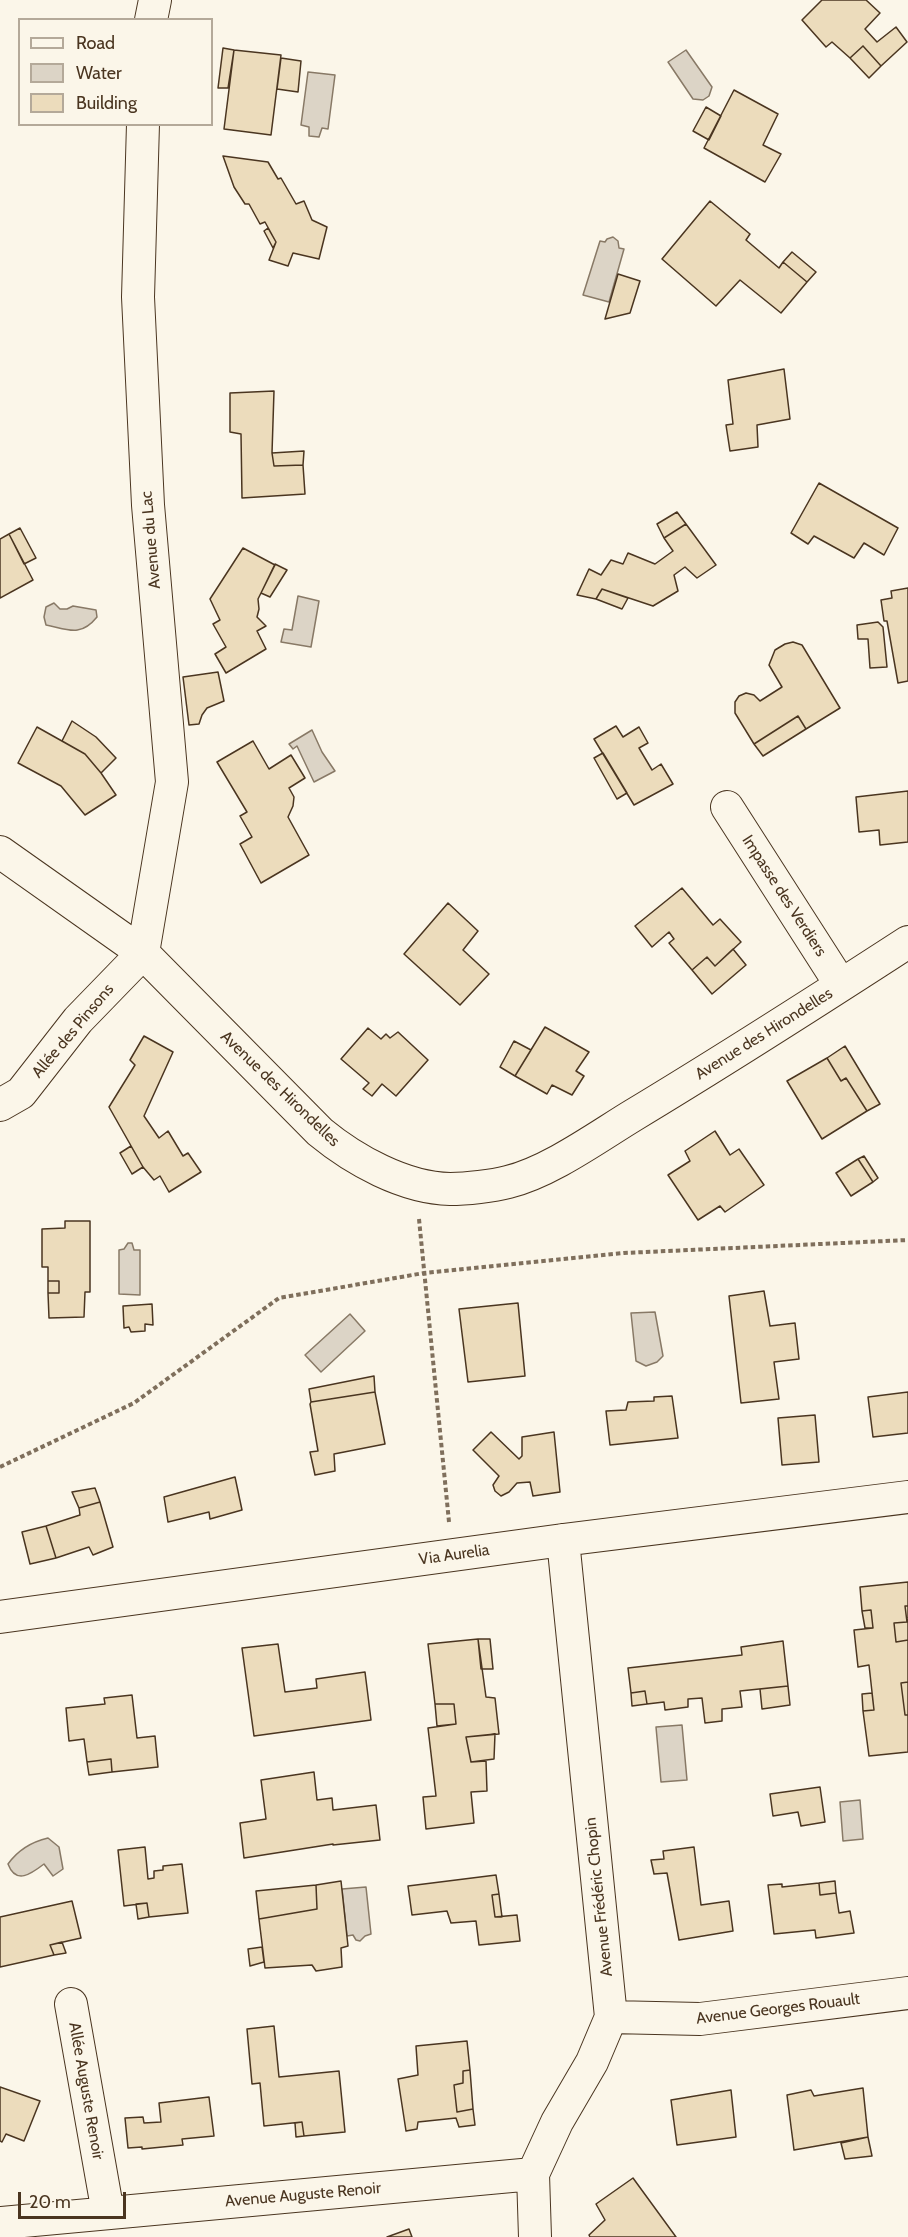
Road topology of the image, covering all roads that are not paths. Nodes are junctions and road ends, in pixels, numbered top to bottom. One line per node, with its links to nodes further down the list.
1 (155, 0): 2 (street)
2 (152, 18)
3 (143, 126): 7 (street, Avenue du Lac)
4 (727, 807): 8 (street, Impasse des Verdiers)
5 (0, 852): 7 (street, Avenue des Hirondelles)
6 (908, 942): 8 (street, Avenue des Hirondelles)
7 (142, 953): 8 (street, Avenue des Hirondelles); 9 (street, Allée des Pinsons)
8 (842, 985)
9 (0, 1105)
10 (908, 1497): 11 (street, Via Aurelia)
11 (563, 1540): 12 (street, Via Aurelia); 15 (street, Avenue Frédéric Chopin)
12 (0, 1617)
13 (908, 1993): 15 (street, Avenue Georges Rouault)
14 (71, 2004): 17 (street, Allée Auguste Renoir)
15 (611, 2017): 16 (street, Avenue Frédéric Chopin)
16 (533, 2175): 17 (street, Avenue Auguste Renoir); 19 (street, Avenue Frédéric Chopin)
17 (108, 2213): 18 (street, Avenue Auguste Renoir)
18 (2, 2223)
19 (535, 2237)

